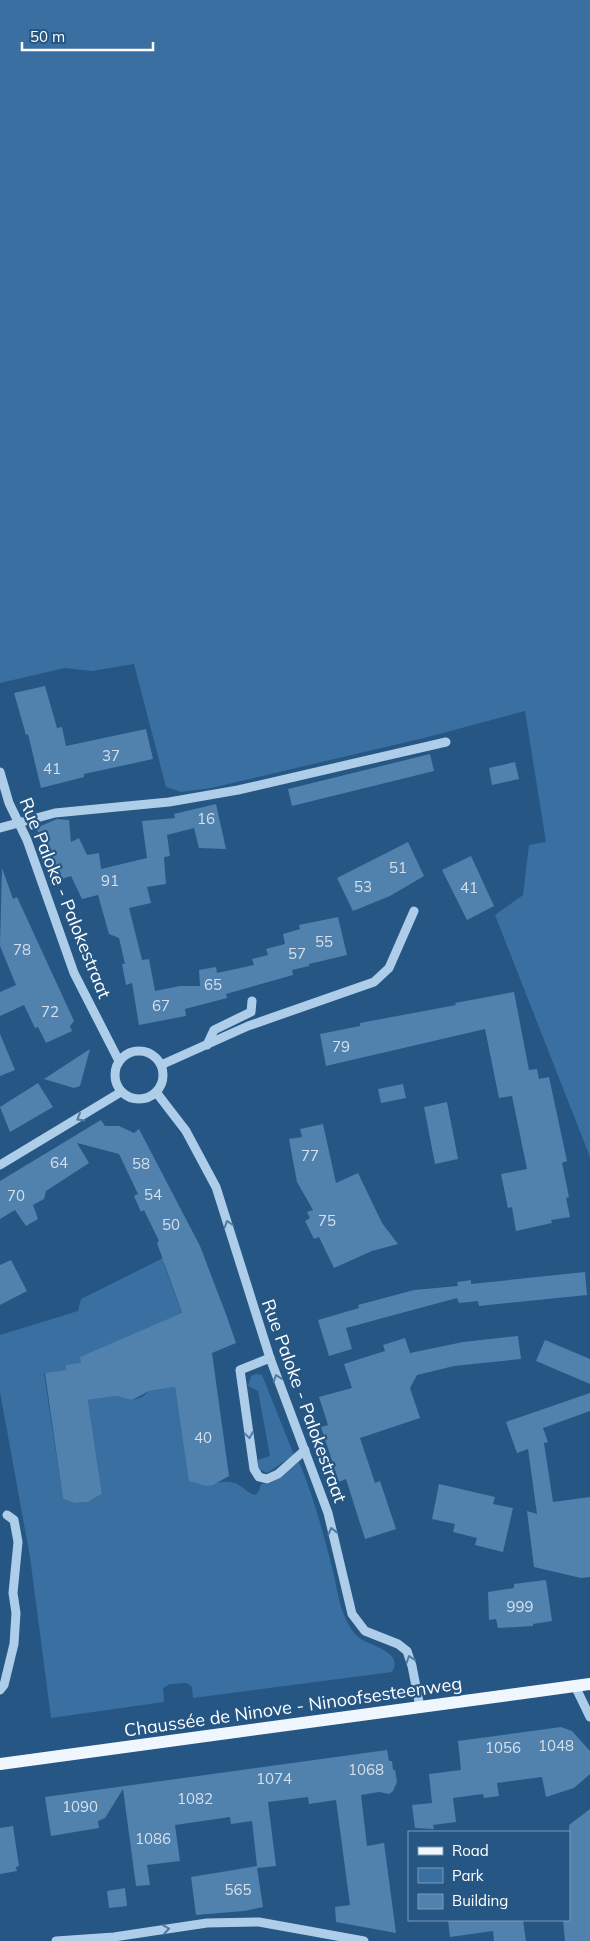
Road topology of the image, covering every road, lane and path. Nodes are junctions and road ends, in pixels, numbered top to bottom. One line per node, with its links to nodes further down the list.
1 (446, 742): 3 (street)
2 (0, 772): 3 (street, Rue Paloke - Palokestraat)
3 (20, 822): 4 (street); 8 (street, Rue Paloke - Palokestraat)
4 (0, 828)
5 (414, 911): 7 (street)
6 (252, 1001): 7 (street)
7 (207, 1045): 9 (street)
8 (119, 1060): 9 (street); 10 (street)
9 (161, 1066): 11 (street)
10 (121, 1092): 11 (street); 12 (street, one-way to 12)
11 (156, 1092): 13 (street, Rue Paloke - Palokestraat, one-way to 11)
12 (0, 1164)
13 (270, 1358): 14 (street, Rue Paloke - Palokestraat, one-way to 13); 14 (street, one-way to 14)
14 (304, 1450): 19 (street, Rue Paloke - Palokestraat, one-way to 14)
15 (7, 1515): 18 (street)
16 (590, 1684): 17 (main road, Chaussée de Ninove - Ninoofsesteenweg)
17 (576, 1686): 19 (main road, Chaussée de Ninove - Ninoofsesteenweg); 20 (street)
18 (0, 1690)
19 (420, 1707): 21 (main road, Chaussée de Ninove - Ninoofsesteenweg)
20 (590, 1717)
21 (0, 1764)
22 (56, 1941): 23 (street)
23 (66, 1941): 24 (street, one-way to 24)
24 (364, 1941)

